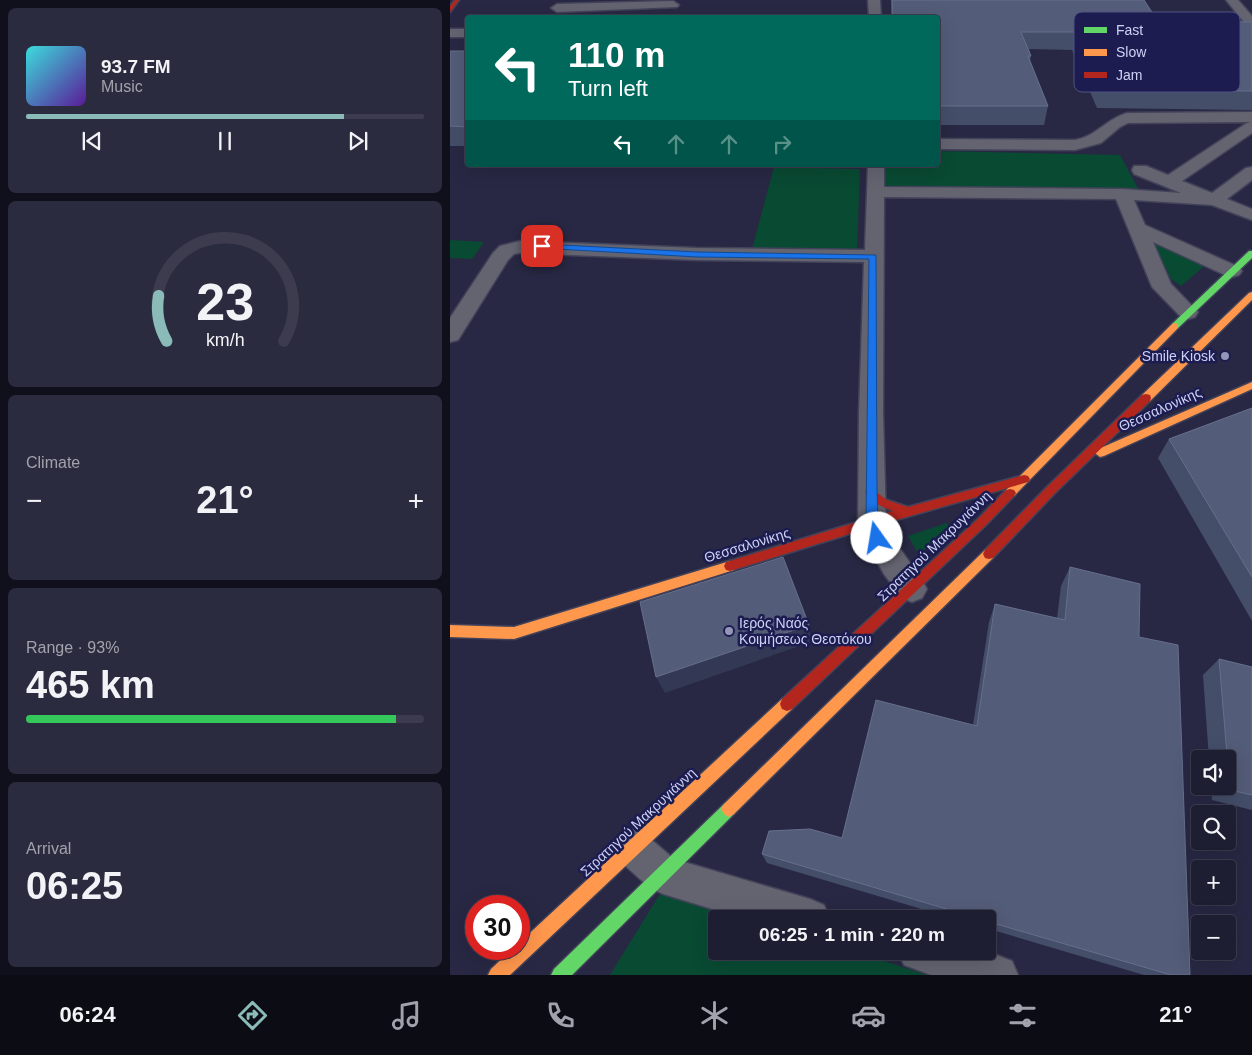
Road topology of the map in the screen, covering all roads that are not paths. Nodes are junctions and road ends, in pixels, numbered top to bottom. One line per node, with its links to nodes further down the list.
1 (456, 0): 6 (street)
2 (874, 0): 8 (street)
3 (1232, 0): 9 (street)
4 (674, 2): 5 (street); 7 (street)
5 (557, 8)
6 (450, 10)
7 (671, 15)
8 (875, 15)
9 (1252, 24)
10 (450, 33): 11 (street)
11 (465, 33)
12 (1252, 117): 14 (street)
13 (1252, 126): 18 (street)
14 (940, 144)
15 (876, 167): 19 (street)
16 (1140, 170): 18 (street)
17 (1252, 172): 21 (street)
18 (1169, 182): 21 (street)
19 (874, 192): 20 (street); 25 (street)
20 (1123, 194): 21 (street); 23 (street)
21 (1214, 200): 22 (street)
22 (1252, 215)
23 (1137, 228): 26 (street); 30 (street)
24 (1252, 253): 26 (street, Στρατηγού Μακρυγιάννη)
25 (873, 256): 29 (street); 35 (street)
26 (1232, 271): 30 (street, Στρατηγού Μακρυγιάννη)
27 (1252, 295): 33 (street, Στρατηγού Μακρυγιάννη)
28 (450, 298): 29 (street)
29 (474, 299): 31 (street)
30 (1188, 312): 34 (street, Στρατηγού Μακρυγιάννη)
31 (450, 335)
32 (1252, 385): 33 (street, Θεσσαλονίκης)
33 (1081, 462): 34 (street, Στρατηγού Μακρυγιάννη)
34 (1038, 484): 36 (street, Θεσσαλονίκης); 38 (street, Στρατηγού Μακρυγιάννη); 41 (street, Στρατηγού Μακρυγιάννη)
35 (871, 492): 36 (street); 37 (street)
36 (908, 512): 37 (street, Θεσσαλονίκης)
37 (872, 522): 38 (street); 39 (street, Θεσσαλονίκης)
38 (912, 589): 40 (street, Στρατηγού Μακρυγιάννη)
39 (450, 631)
40 (632, 848): 41 (street); 44 (street, Στρατηγού Μακρυγιάννη)
41 (663, 875): 42 (street); 45 (street, Στρατηγού Μακρυγιάννη)
42 (780, 910)
43 (948, 960): 46 (street)
44 (497, 975)
45 (560, 975)
46 (998, 975)

